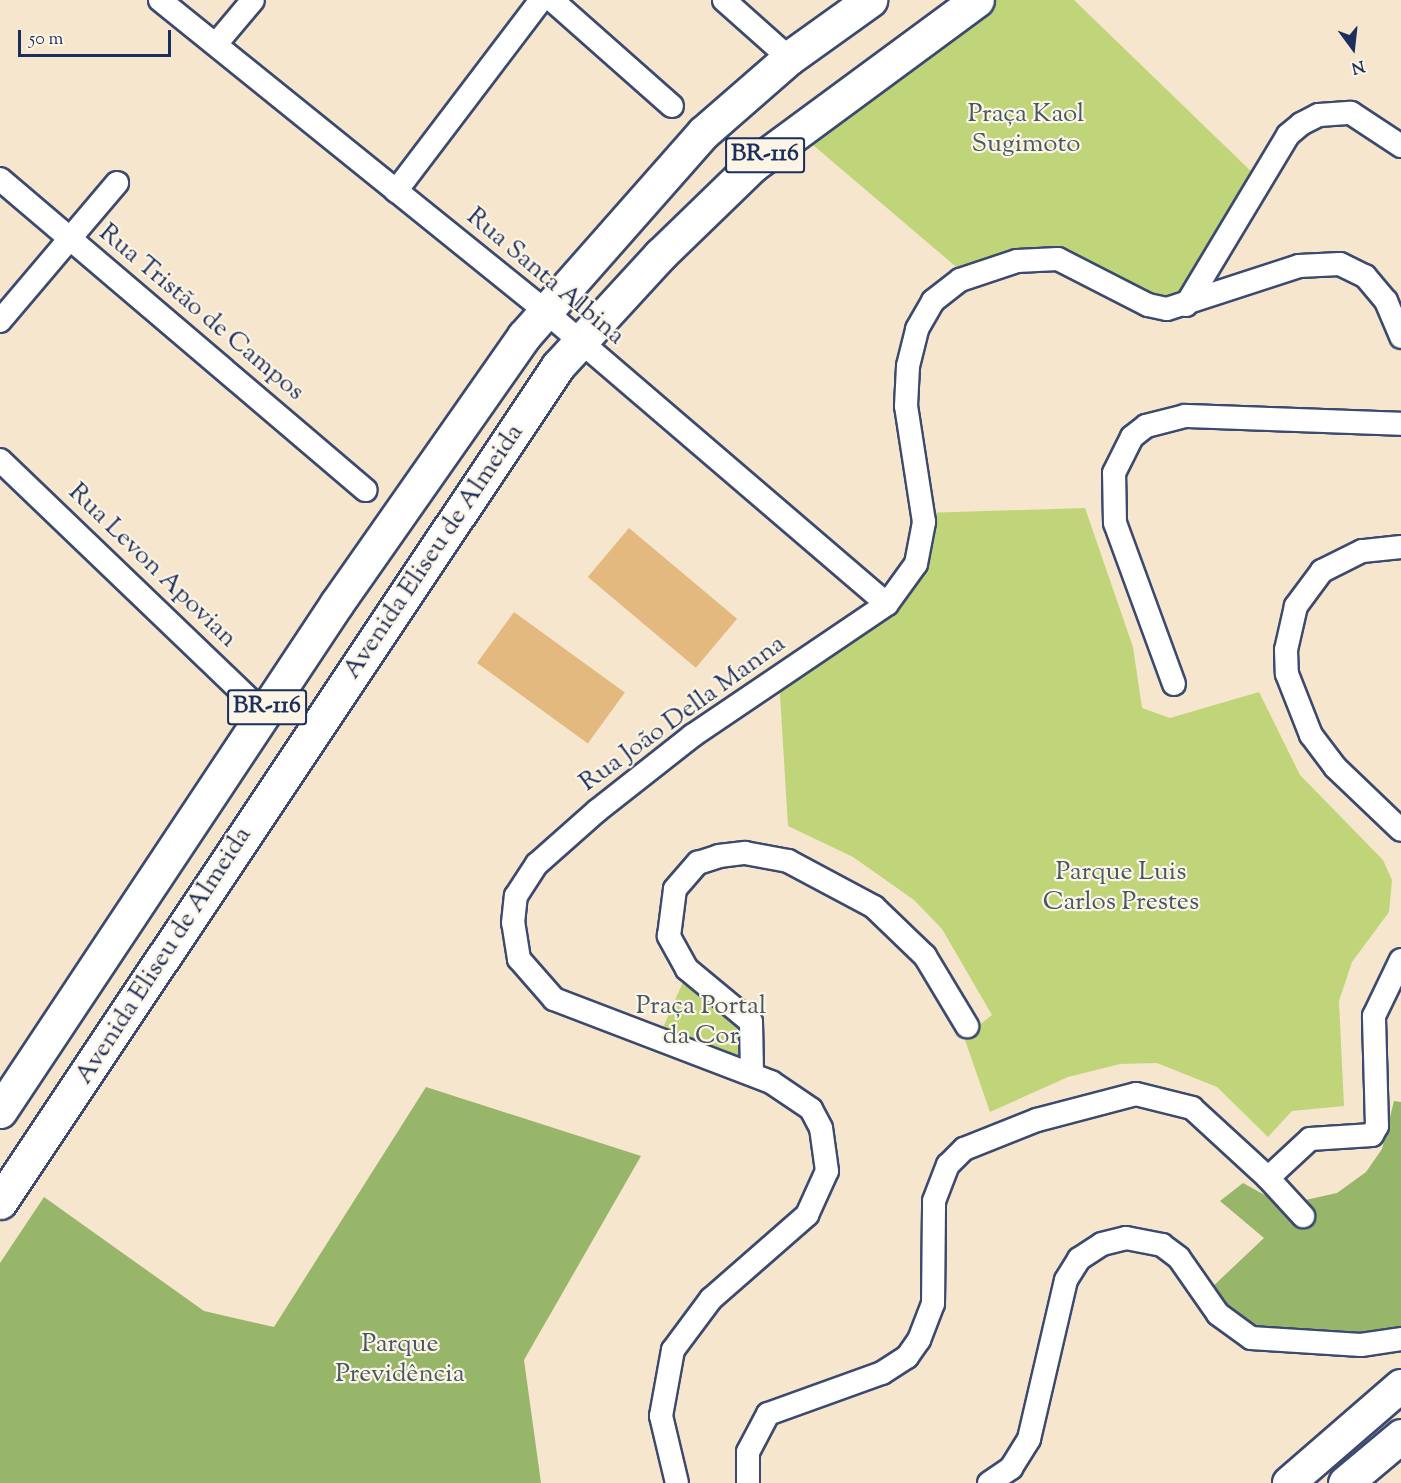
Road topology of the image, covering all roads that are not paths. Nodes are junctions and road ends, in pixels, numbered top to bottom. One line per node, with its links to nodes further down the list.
1 (160, 0): 8 (street, Rua Santa Albina)
2 (253, 0): 8 (street)
3 (541, 0): 14 (street)
4 (552, 0): 10 (street)
5 (724, 0): 9 (street)
6 (870, 0): 9 (main road, Avenida Eliseu de Almeida / BR-116)
7 (977, 0): 20 (main road, Avenida Eliseu de Almeida / BR-116)
8 (216, 44): 14 (street, Rua Santa Albina)
9 (789, 58): 17 (main road, Avenida Eliseu de Almeida / BR-116)
10 (672, 106)
11 (1401, 146): 16 (street)
12 (0, 179): 15 (street, Rua Tristão de Campos)
13 (117, 183): 15 (street)
14 (396, 191): 17 (street, Rua Santa Albina)
15 (70, 239): 18 (street); 23 (street, Rua Tristão de Campos)
16 (1186, 305): 19 (street, Rua João Della Manna); 25 (street, Rua João Della Manna)
17 (545, 311): 20 (street, Rua Santa Albina); 27 (main road, Avenida Eliseu de Almeida / BR-116)
18 (0, 321)
19 (1401, 337)
20 (582, 343): 25 (street, Rua Santa Albina); 34 (main road, Avenida Eliseu de Almeida / BR-116)
21 (1401, 424): 26 (street)
22 (0, 460): 27 (street, Rua Levon Apovian)
23 (366, 490)
24 (1401, 547): 28 (street)
25 (887, 604): 31 (street, Rua João Della Manna)
26 (1174, 684)
27 (264, 713): 32 (main road, Avenida Eliseu de Almeida / BR-116)
28 (1401, 830)
29 (1401, 960): 33 (street)
30 (967, 1026): 31 (street)
31 (752, 1074): 39 (street, Rua João Della Manna)
32 (0, 1111)
33 (1268, 1178): 35 (street); 40 (street)
34 (0, 1202)
35 (1303, 1216)
36 (1401, 1339): 41 (street)
37 (1401, 1386): 42 (main road)
38 (1401, 1436): 43 (main road)
39 (677, 1483)
40 (748, 1483)
41 (990, 1483)
42 (1289, 1483)
43 (1345, 1483)

